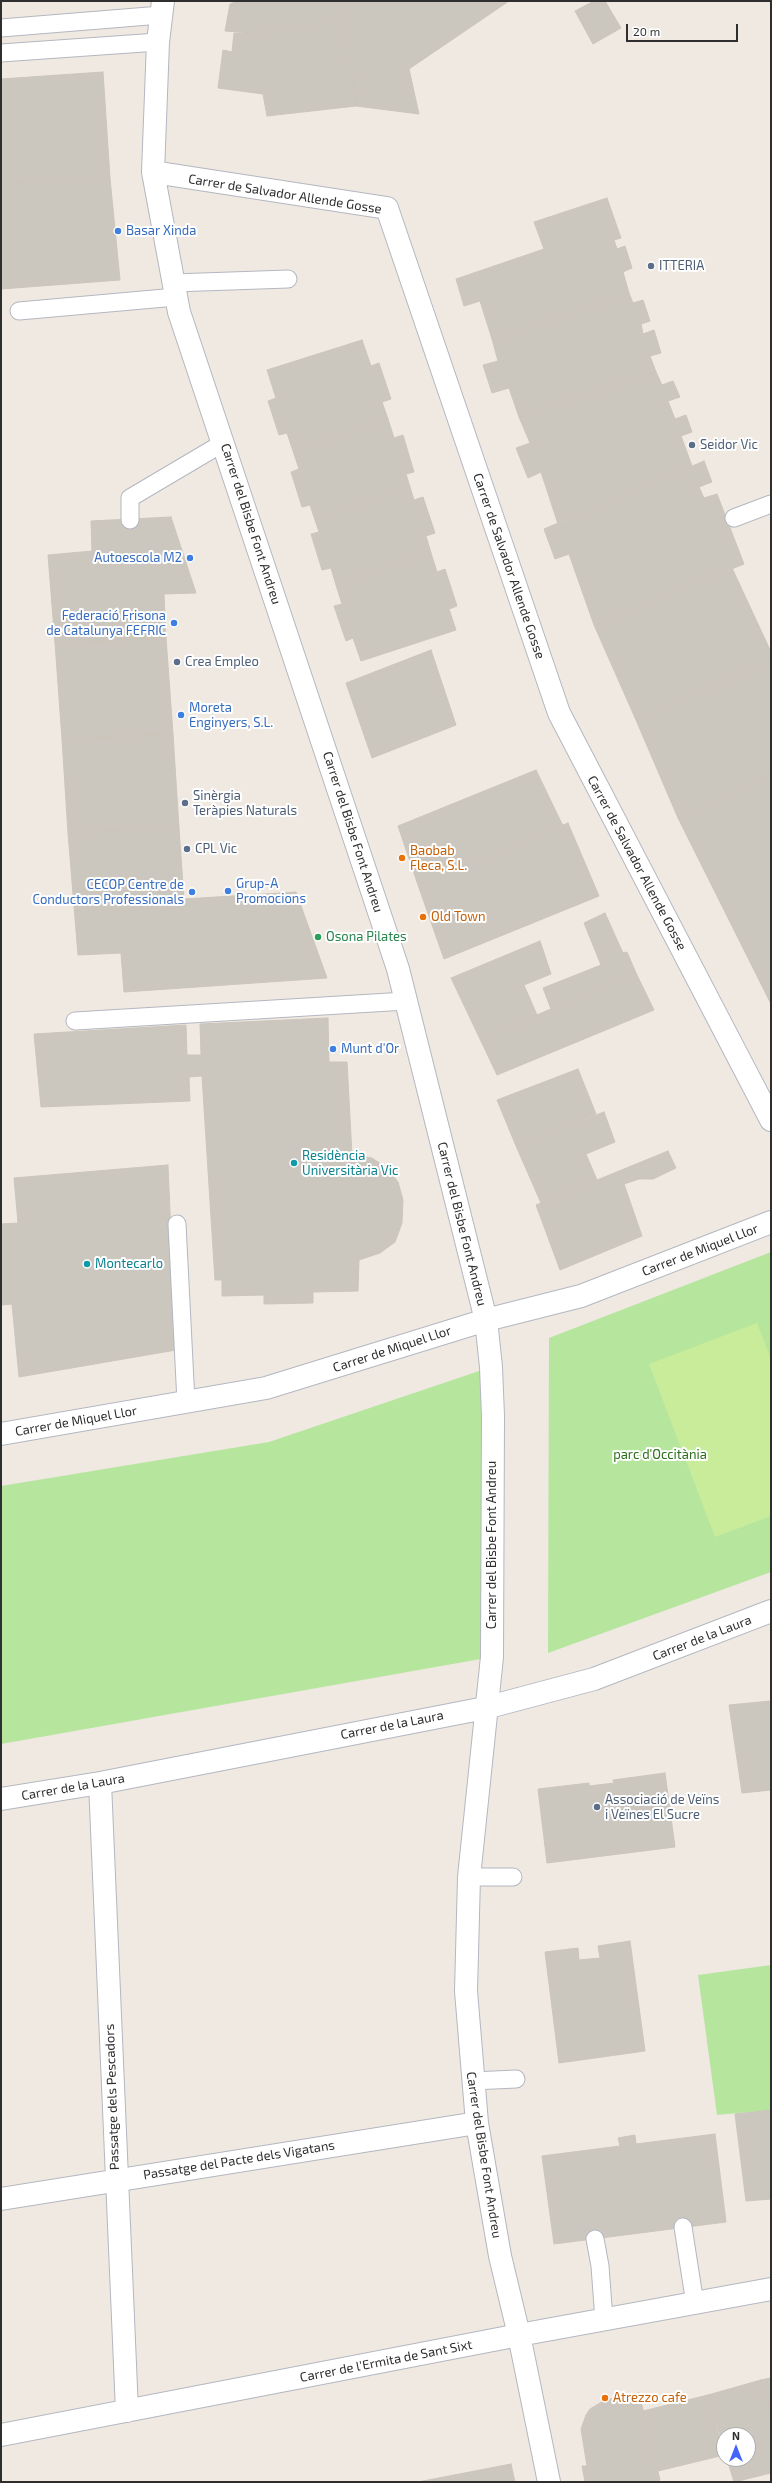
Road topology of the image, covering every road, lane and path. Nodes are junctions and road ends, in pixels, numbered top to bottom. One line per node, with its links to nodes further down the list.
1 (162, 8): 2 (lane); 3 (street, Carrer del Bisbe Font Andreu)
2 (1, 28)
3 (158, 42): 4 (lane); 5 (street, Carrer del Bisbe Font Andreu)
4 (1, 54)
5 (153, 172): 7 (street, Carrer del Bisbe Font Andreu); 15 (street, Carrer de Salvador Allende Gosse)
6 (288, 279): 7 (lane)
7 (175, 290): 8 (lane); 9 (street, Carrer del Bisbe Font Andreu)
8 (19, 311)
9 (223, 443): 12 (lane); 13 (street, Carrer del Bisbe Font Andreu)
10 (771, 504): 11 (lane)
11 (734, 518)
12 (130, 520)
13 (406, 1001): 14 (lane); 18 (street, Carrer del Bisbe Font Andreu)
14 (75, 1021)
15 (771, 1120)
16 (771, 1222): 18 (street, Carrer de Miquel Llor)
17 (177, 1224): 19 (lane)
18 (486, 1320): 19 (street, Carrer de Miquel Llor); 22 (street, Carrer del Bisbe Font Andreu)
19 (186, 1402): 20 (street, Carrer de Miquel Llor)
20 (1, 1434)
21 (771, 1611): 22 (street, Carrer de la Laura)
22 (485, 1708): 23 (street, Carrer de la Laura); 25 (street, Carrer del Bisbe Font Andreu)
23 (100, 1783): 24 (street, Carrer de la Laura); 30 (street, Passatge dels Pescadors)
24 (1, 1799)
25 (469, 1877): 26 (lane); 28 (street, Carrer del Bisbe Font Andreu)
26 (513, 1877)
27 (516, 2079): 28 (lane)
28 (472, 2081): 29 (street, Carrer del Bisbe Font Andreu)
29 (477, 2123): 30 (street, Passatge del Pacte dels Vigatans); 37 (street, Carrer del Bisbe Font Andreu)
30 (116, 2179): 31 (street, Passatge del Pacte dels Vigatans); 38 (street, Passatge dels Pescadors)
31 (1, 2199)
32 (683, 2227): 35 (lane)
33 (595, 2238): 36 (lane)
34 (771, 2289): 35 (street, Carrer de l'Ermita de Sant Sixt)
35 (695, 2304): 36 (street, Carrer de l'Ermita de Sant Sixt)
36 (604, 2320): 37 (street, Carrer de l'Ermita de Sant Sixt)
37 (520, 2334): 38 (street, Carrer de l'Ermita de Sant Sixt); 40 (street, Carrer del Bisbe Font Andreu)
38 (127, 2411): 39 (street, Carrer de l'Ermita de Sant Sixt)
39 (1, 2435)
40 (549, 2482)

